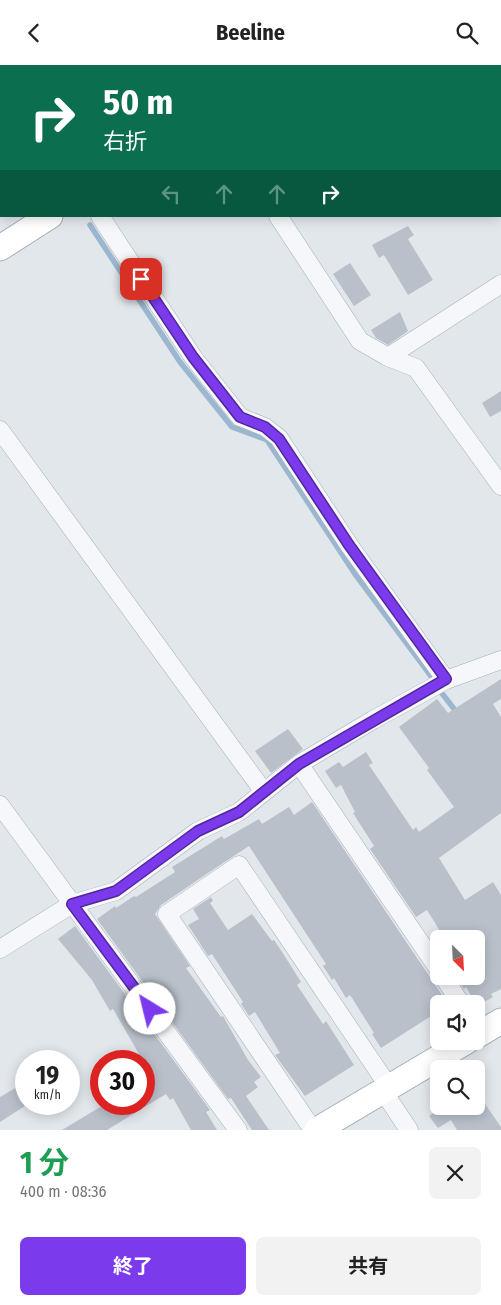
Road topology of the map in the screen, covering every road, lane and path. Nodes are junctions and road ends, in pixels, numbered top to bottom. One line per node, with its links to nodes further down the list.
1 (48, 217): 4 (street)
2 (101, 217): 10 (street)
3 (279, 217): 6 (street)
4 (0, 248)
5 (501, 284): 6 (street)
6 (388, 357): 8 (street)
7 (0, 430): 12 (street)
8 (501, 486)
9 (501, 659): 10 (street)
10 (446, 679): 11 (street)
11 (299, 764): 12 (street); 16 (street)
12 (264, 792): 14 (street)
13 (0, 805): 14 (street)
14 (72, 904): 15 (street); 19 (street)
15 (0, 949)
16 (430, 957)
17 (454, 1050): 18 (street)
18 (386, 1089): 20 (street); 21 (street); 22 (street)
19 (238, 1130)
20 (313, 1130)
21 (317, 1130)
22 (409, 1130)

